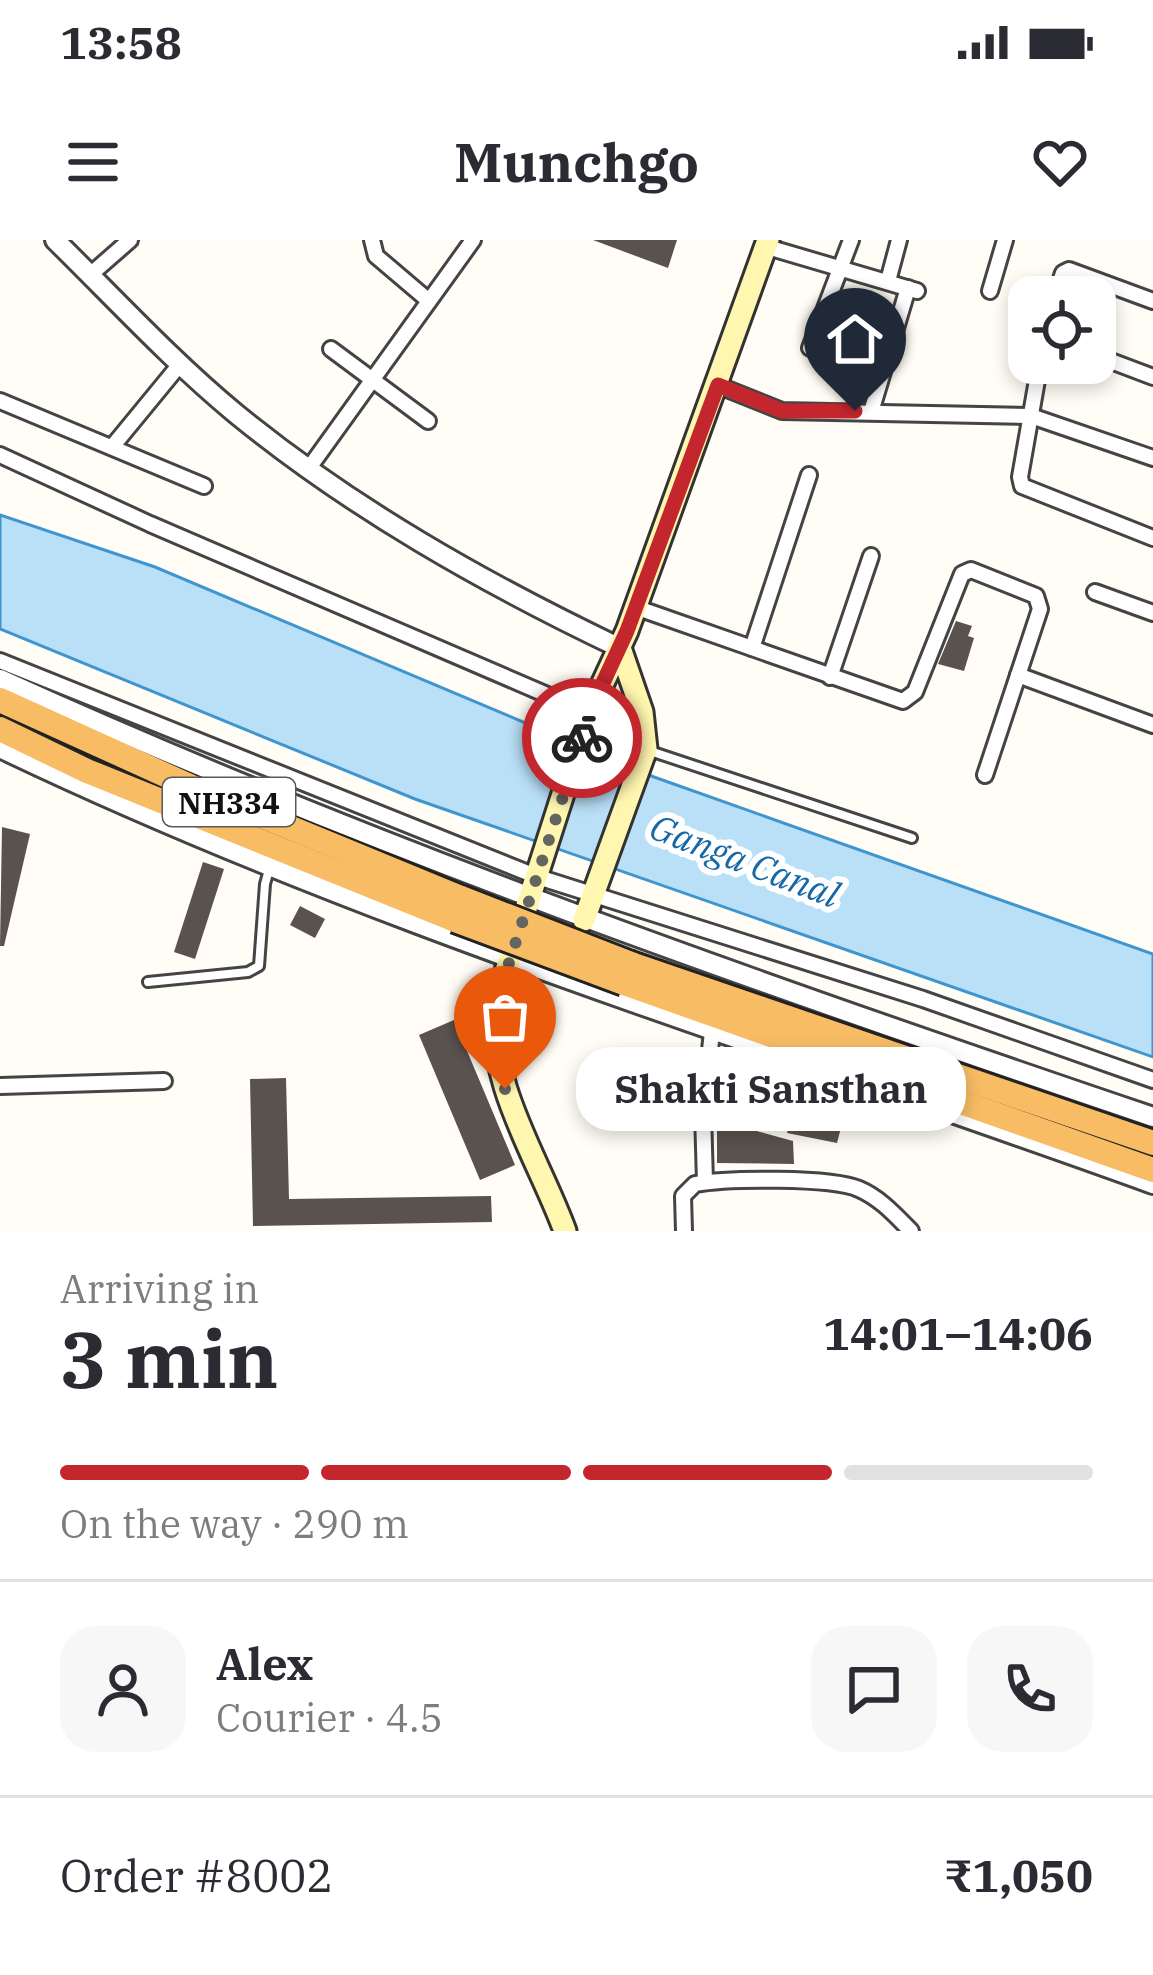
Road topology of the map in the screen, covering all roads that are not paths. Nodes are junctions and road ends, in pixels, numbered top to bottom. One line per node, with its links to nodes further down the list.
1 (55, 240): 10 (street)
2 (130, 240): 10 (street)
3 (372, 240): 14 (street)
4 (472, 240): 14 (street)
5 (851, 240): 9 (street)
6 (898, 240): 11 (street)
7 (1005, 240): 13 (street)
8 (765, 242): 9 (street); 23 (main road)
9 (842, 268): 11 (street); 16 (street)
10 (90, 274): 18 (street)
11 (888, 281): 25 (street)
12 (1116, 287): 15 (street)
13 (990, 292)
14 (429, 301): 21 (street)
15 (1153, 301)
16 (810, 348)
17 (331, 349): 21 (street)
18 (181, 363): 28 (street); 31 (street)
19 (1116, 363): 20 (street)
20 (1153, 377)
21 (370, 381): 27 (street); 31 (street)
22 (1036, 384): 26 (street)
23 (718, 385): 25 (street); 37 (main road)
24 (0, 400): 28 (street)
25 (871, 412): 26 (street)
26 (1031, 416): 30 (street); 34 (street)
27 (428, 421)
28 (112, 447): 33 (street)
29 (0, 454): 46 (street)
30 (1153, 458)
31 (309, 468): 39 (street)
32 (809, 475): 40 (street)
33 (204, 486)
34 (1153, 538)
35 (871, 556): 43 (street)
36 (1095, 592): 38 (street)
37 (635, 607): 39 (main road); 40 (street)
38 (1153, 613)
39 (620, 648): 46 (main road); 50 (main road)
40 (752, 648): 43 (street)
41 (0, 661): 54 (street)
42 (1018, 675): 43 (street); 47 (street); 51 (street)
43 (830, 676)
44 (0, 679): 56 (street)
45 (0, 700): 57 (highway, NH334)
46 (589, 713): 54 (main road)
47 (1153, 725)
48 (0, 729): 57 (highway, NH334)
49 (0, 748): 53 (street)
50 (645, 755): 52 (lane); 55 (main road)
51 (985, 775)
52 (912, 838)
53 (271, 864): 59 (street); 61 (lane)
54 (541, 868): 55 (street); 56 (main road)
55 (598, 889): 58 (main road); 63 (street)
56 (531, 900): 58 (street); 59 (main road)
57 (458, 909): 60 (highway, NH334, bridge)
58 (584, 920): 66 (street)
59 (508, 961): 62 (street); 71 (main road)
60 (627, 974): 67 (highway, NH334); 68 (highway, NH334)
61 (148, 982)
62 (712, 1031): 69 (street); 70 (street)
63 (1153, 1080)
64 (164, 1081): 65 (street)
65 (0, 1087)
66 (1153, 1117)
67 (1153, 1143)
68 (1153, 1170)
69 (705, 1182): 72 (street); 73 (street)
70 (1153, 1184)
71 (565, 1231)
72 (684, 1231)
73 (911, 1231)

